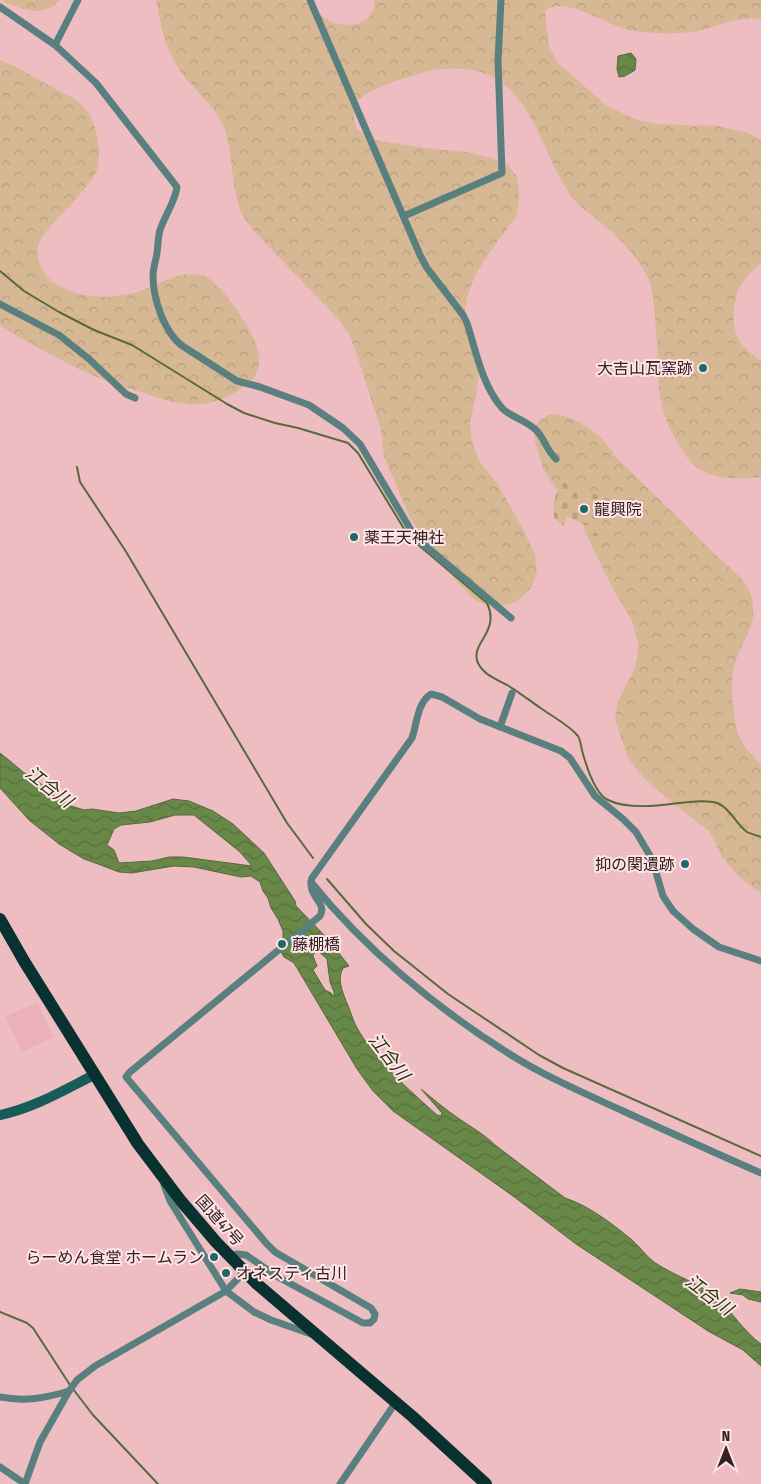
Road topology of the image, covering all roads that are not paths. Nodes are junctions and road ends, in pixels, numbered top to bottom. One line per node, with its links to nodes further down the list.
1 (78, 0): 5 (street)
2 (310, 0): 6 (street)
3 (501, 0): 6 (street)
4 (0, 6): 5 (street)
5 (55, 44): 10 (street)
6 (404, 216): 9 (street)
7 (0, 304): 8 (street)
8 (135, 398)
9 (556, 460)
10 (511, 618)
11 (512, 694): 12 (street)
12 (500, 726): 13 (street); 15 (street)
13 (311, 882): 18 (street); 20 (street)
14 (0, 919): 16 (highway, 国道47号)
15 (761, 961)
16 (94, 1075): 17 (main road); 19 (highway, 国道47号)
17 (0, 1114)
18 (761, 1173)
19 (162, 1176): 20 (highway, 国道47号); 22 (street)
20 (229, 1255): 21 (highway, 国道47号)
21 (245, 1271): 22 (street); 23 (highway, 国道47号)
22 (226, 1291): 23 (street); 24 (street)
23 (318, 1337): 26 (highway, 国道47号)
24 (71, 1388): 25 (street); 28 (street)
25 (0, 1397)
26 (396, 1402): 29 (street); 30 (highway, 国道47号)
27 (0, 1467): 28 (street)
28 (25, 1484)
29 (340, 1484)
30 (486, 1484)

